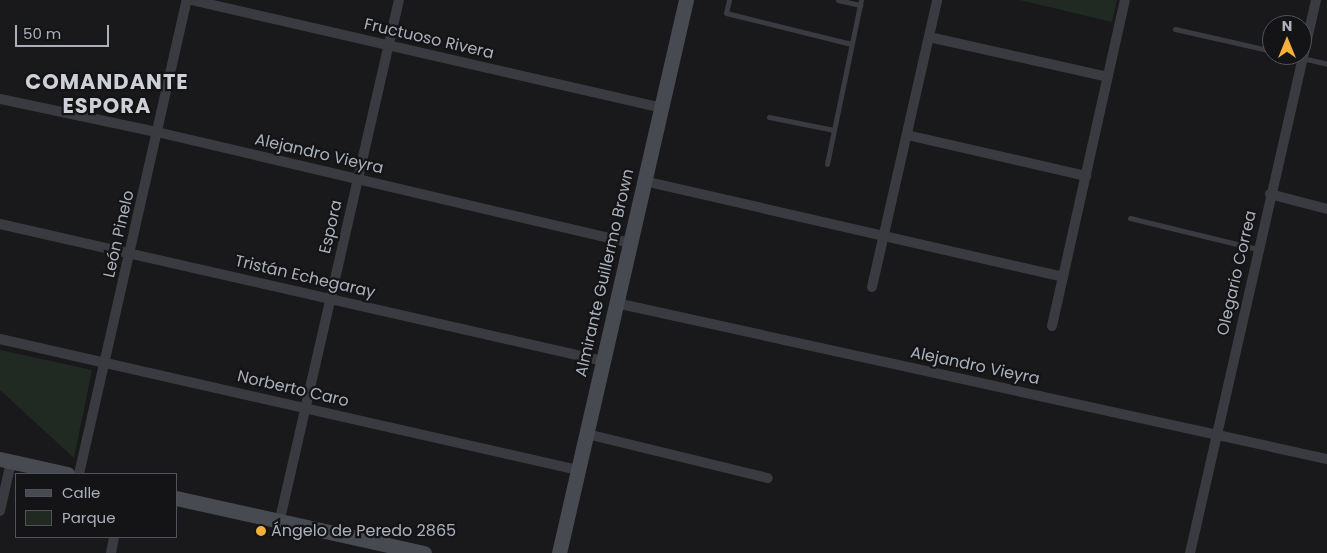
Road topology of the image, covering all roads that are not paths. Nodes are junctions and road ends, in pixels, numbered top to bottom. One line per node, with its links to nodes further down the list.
1 (187, 0): 25 (street, León Pinelo)
2 (191, 0): 15 (street, Fructuoso Rivera)
3 (398, 0): 15 (street, Espora)
4 (686, 0): 22 (street, Almirante Guillermo Brown)
5 (729, 0): 14 (lane)
6 (838, 0): 10 (lane)
7 (937, 0): 13 (street)
8 (1125, 0): 20 (street)
9 (1316, 0): 11 (street, Olegario Correa)
10 (860, 2): 14 (lane)
11 (1312, 17)
12 (1175, 29): 16 (lane)
13 (929, 37): 20 (street); 26 (street)
14 (852, 44): 24 (lane)
15 (388, 45): 22 (street, Fructuoso Rivera); 29 (street, Espora)
16 (1262, 49)
17 (1312, 60): 18 (lane)
18 (1327, 64)
19 (1300, 65): 31 (street, Olegario Correa)
20 (1108, 77): 28 (street)
21 (0, 98): 25 (street, Alejandro Vieyra)
22 (660, 107): 30 (street, Almirante Guillermo Brown)
23 (769, 117): 24 (lane)
24 (834, 130): 27 (lane)
25 (157, 132): 29 (street, Alejandro Vieyra); 38 (street, León Pinelo)
26 (907, 135): 28 (street); 35 (street)
27 (827, 164)
28 (1086, 176): 39 (street)
29 (358, 179): 36 (street, Alejandro Vieyra); 41 (street, Espora)
30 (644, 181): 35 (street); 36 (street, Almirante Guillermo Brown)
31 (1270, 194): 32 (street); 37 (street, Olegario Correa)
32 (1327, 209)
33 (1130, 218): 37 (lane)
34 (0, 224): 38 (street, Tristán Echegaray)
35 (884, 236): 39 (street); 40 (street)
36 (630, 243): 42 (street, Almirante Guillermo Brown)
37 (1257, 250): 49 (street, Olegario Correa)
38 (129, 253): 41 (street, Tristán Echegaray); 46 (street, León Pinelo)
39 (1063, 277): 43 (street)
40 (872, 287)
41 (331, 298): 45 (street, Tristán Echegaray); 47 (street, Espora)
42 (616, 303): 45 (street, Almirante Guillermo Brown); 49 (street, Alejandro Vieyra)
43 (1052, 326)
44 (0, 339): 46 (street, Norberto Caro)
45 (603, 361): 48 (street, Almirante Guillermo Brown)
46 (105, 363): 47 (street, Norberto Caro); 54 (street, León Pinelo)
47 (306, 407): 52 (street, Norberto Caro); 58 (street, Espora)
48 (587, 434): 52 (street, Almirante Guillermo Brown); 55 (street)
49 (1216, 434): 50 (street, Alejandro Vieyra); 63 (street, Olegario Correa)
50 (1327, 459)
51 (6, 461): 53 (street); 57 (street)
52 (578, 470): 62 (street, Almirante Guillermo Brown)
53 (62, 473)
54 (79, 473)
55 (768, 478)
56 (178, 498): 58 (street)
57 (0, 511)
58 (280, 519): 61 (street)
59 (114, 538): 60 (street)
60 (111, 553)
61 (424, 553)
62 (559, 553)
63 (1190, 553)

